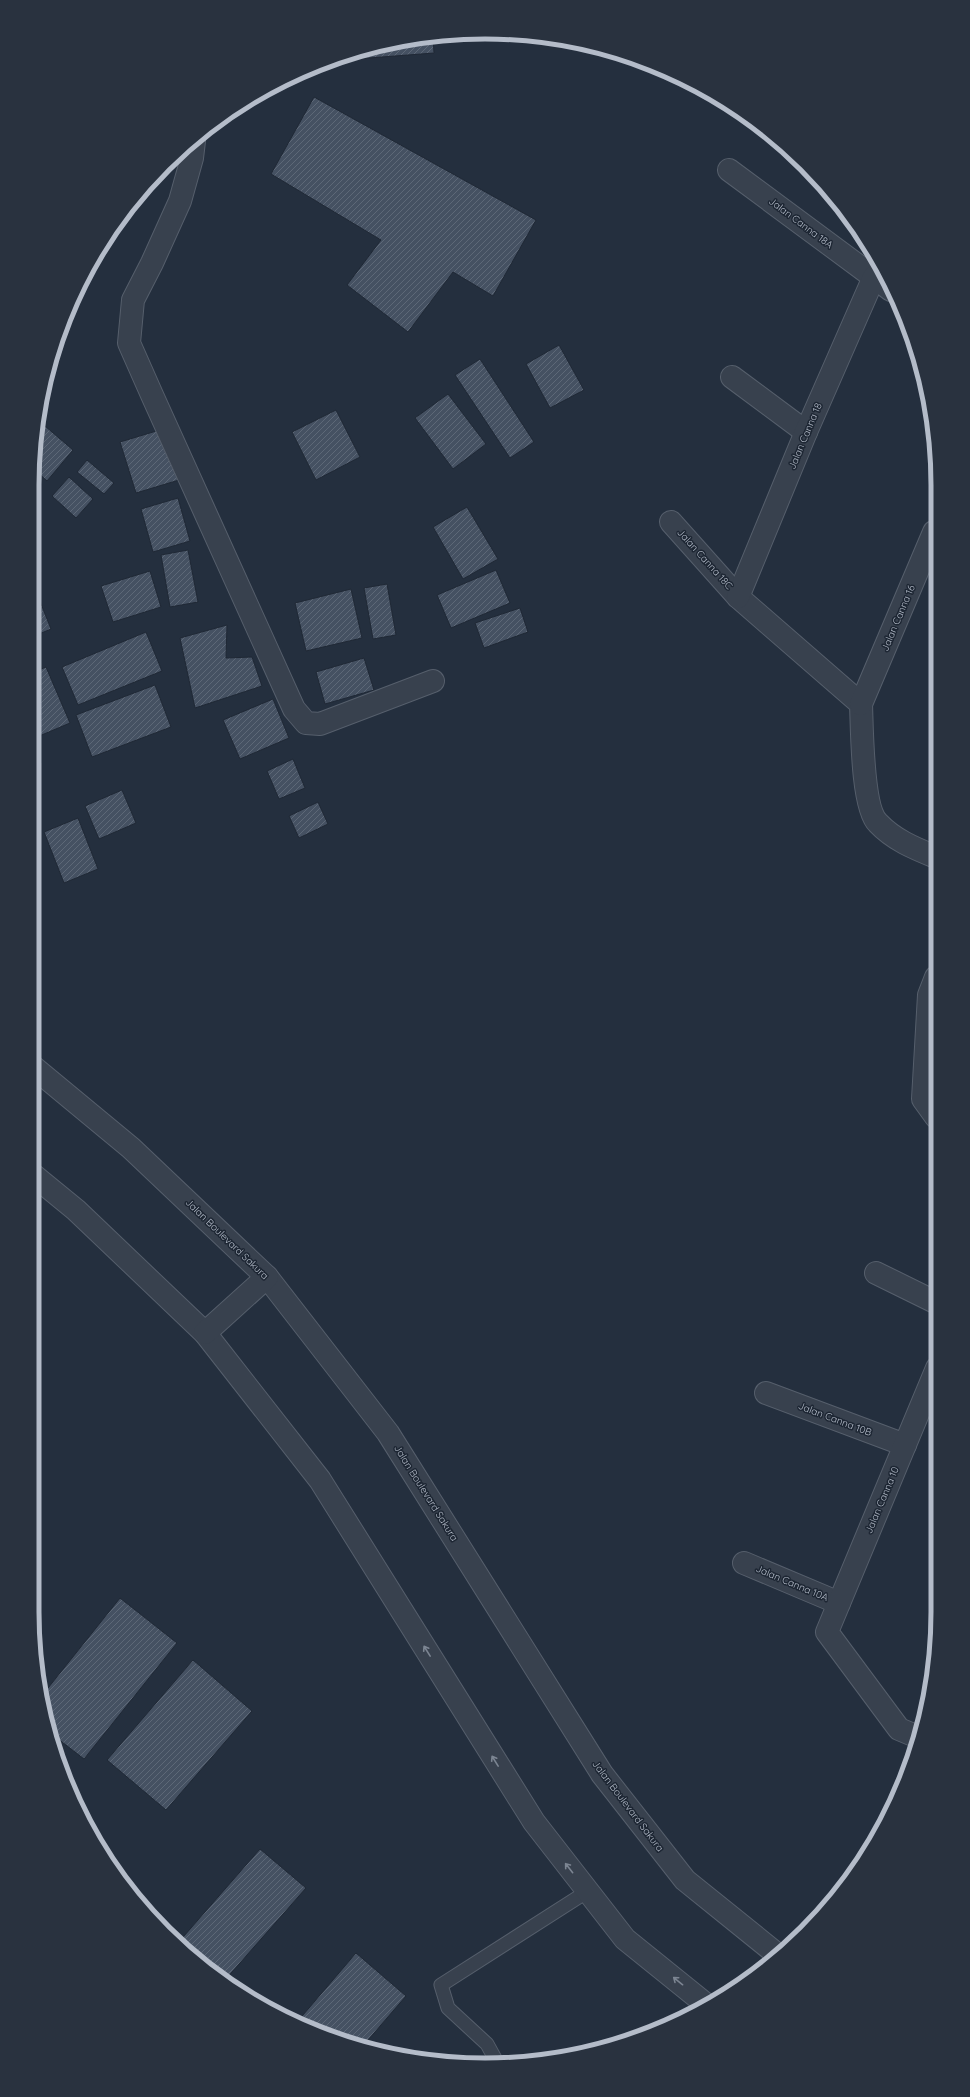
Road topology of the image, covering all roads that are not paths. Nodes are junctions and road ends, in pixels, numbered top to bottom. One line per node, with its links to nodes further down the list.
1 (193, 148): 10 (street)
2 (729, 170): 3 (street, Jalan Canna 18A)
3 (874, 277): 4 (street, Jalan Canna 18A); 6 (street, Jalan Canna 18)
4 (883, 284)
5 (732, 377): 6 (street)
6 (806, 432): 9 (street, Jalan Canna 18)
7 (671, 522): 9 (street, Jalan Canna 18C)
8 (931, 539): 11 (street, Jalan Canna 16)
9 (738, 597): 11 (street, Jalan Canna 18C)
10 (433, 681)
11 (861, 704): 12 (street)
12 (931, 855)
13 (931, 990): 15 (street)
14 (39, 1072): 18 (street, Jalan Boulevard Sakura)
15 (931, 1110)
16 (39, 1180): 20 (street)
17 (876, 1272): 19 (street)
18 (267, 1277): 20 (street); 28 (street, Jalan Boulevard Sakura)
19 (931, 1300)
20 (205, 1333): 27 (street, one-way to 20)
21 (931, 1382): 23 (street, Jalan Canna 10)
22 (766, 1393): 23 (street, Jalan Canna 10B)
23 (905, 1445): 25 (street, Jalan Canna 10)
24 (744, 1563): 25 (street, Jalan Canna 10A)
25 (839, 1603): 26 (street, Jalan Canna 10)
26 (913, 1735)
27 (588, 1892): 29 (street, one-way to 27); 30 (lane)
28 (774, 1952)
29 (702, 2001)
30 (495, 2058)

